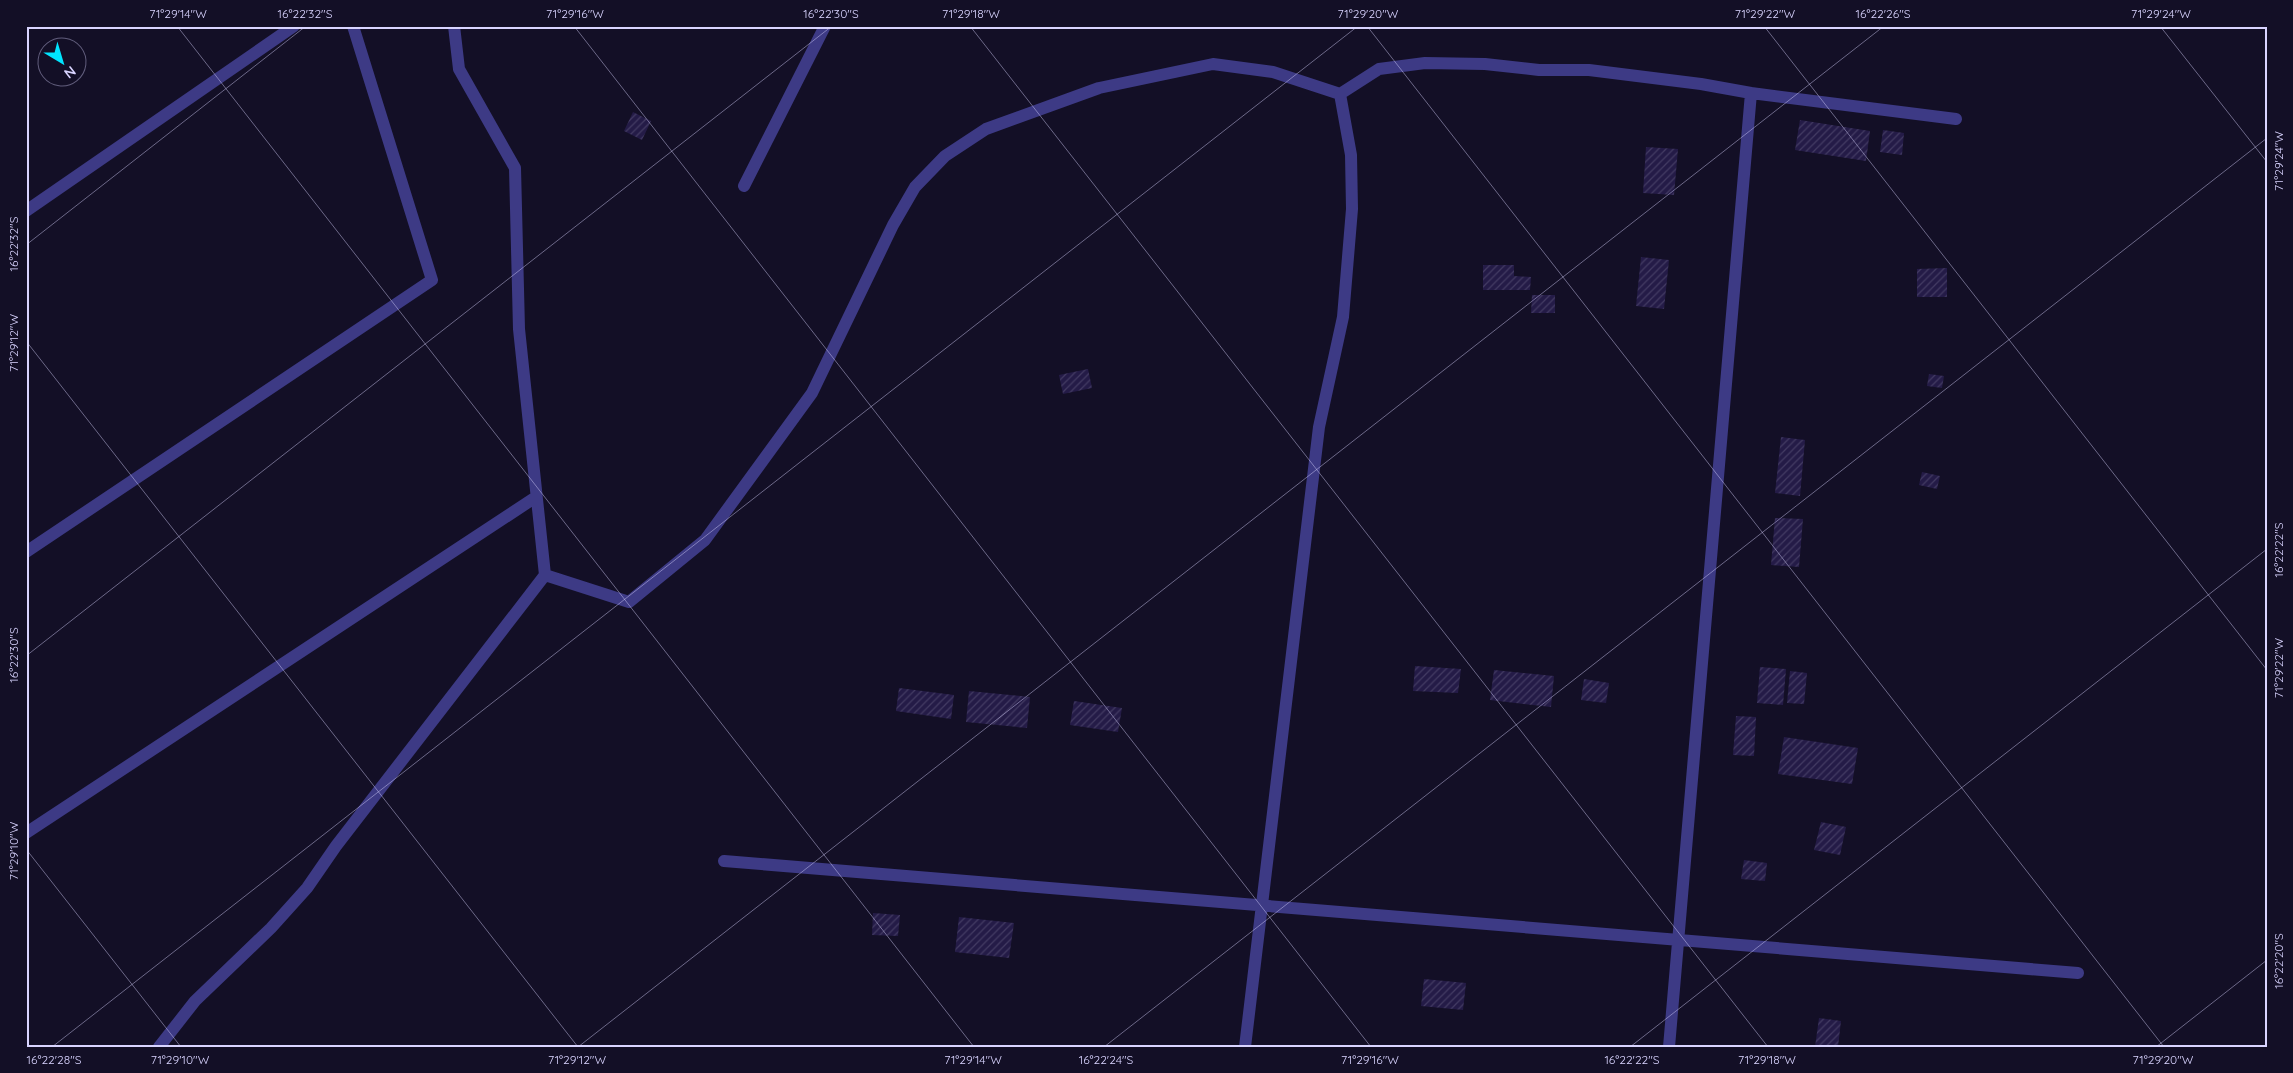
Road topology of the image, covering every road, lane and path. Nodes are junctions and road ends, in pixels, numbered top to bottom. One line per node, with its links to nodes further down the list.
1 (294, 26): 9 (street)
2 (352, 26): 11 (street)
3 (454, 26): 10 (street)
4 (825, 26): 8 (street)
5 (1751, 93): 6 (street); 7 (street); 16 (street)
6 (1340, 94): 12 (street); 15 (street)
7 (1956, 118)
8 (744, 186)
9 (26, 211)
10 (536, 497): 12 (street); 13 (street)
11 (26, 552)
12 (545, 575): 18 (street)
13 (26, 833)
14 (724, 860): 15 (street)
15 (1262, 906): 16 (street); 19 (street)
16 (1678, 940): 17 (street); 20 (street)
17 (2078, 973)
18 (159, 1047)
19 (1245, 1047)
20 (1669, 1047)

